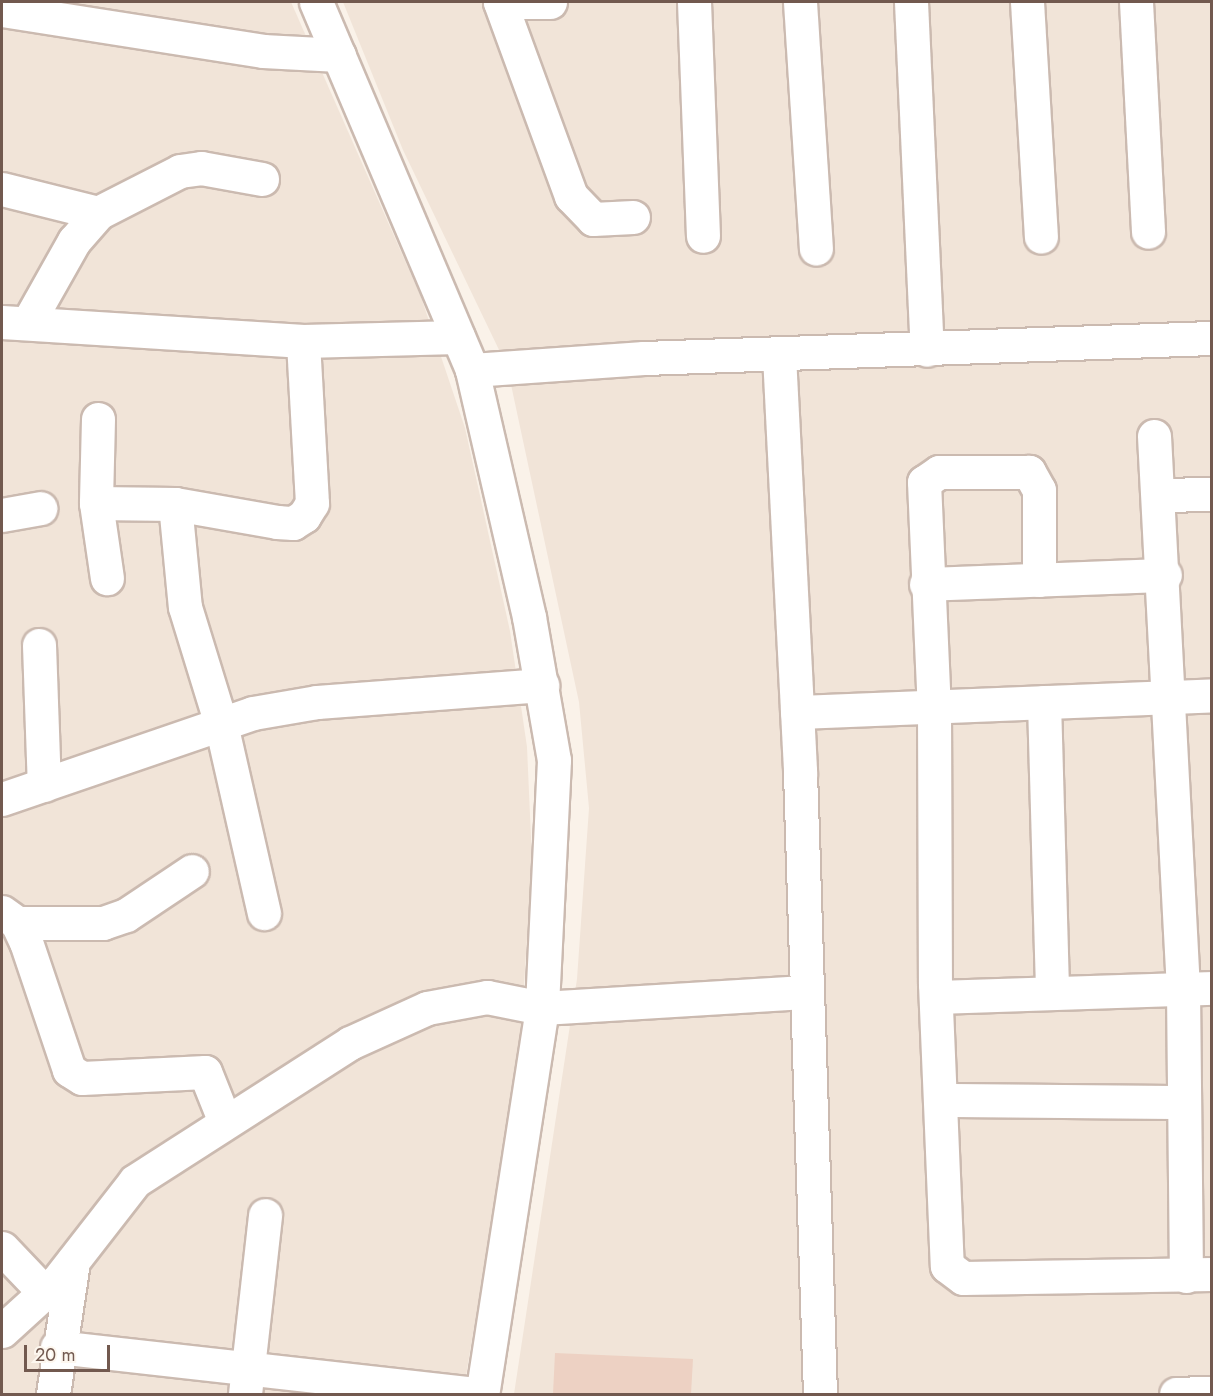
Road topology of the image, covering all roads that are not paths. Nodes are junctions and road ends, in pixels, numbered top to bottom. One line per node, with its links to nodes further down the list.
1 (316, 2): 10 (street)
2 (500, 2): 3 (street); 14 (street)
3 (550, 2)
4 (694, 2): 16 (street)
5 (800, 2): 18 (street)
6 (911, 2): 23 (street)
7 (1027, 2): 17 (street)
8 (1136, 2): 15 (street)
9 (2, 10): 10 (street)
10 (339, 55): 20 (street)
11 (262, 179): 13 (street)
12 (2, 189): 13 (street)
13 (98, 213): 19 (street)
14 (633, 217)
15 (1148, 232)
16 (703, 236)
17 (1041, 237)
18 (816, 248)
19 (16, 320): 22 (street)
20 (458, 337): 22 (street); 25 (street)
21 (1212, 338): 23 (street)
22 (303, 341): 31 (street)
23 (927, 350): 24 (street)
24 (779, 355): 25 (street); 44 (street)
25 (472, 370): 39 (street)
26 (98, 419): 30 (street)
27 (1154, 436): 29 (street)
28 (1212, 494): 29 (street)
29 (1159, 495): 34 (street)
30 (96, 503): 31 (street); 35 (street)
31 (175, 504): 45 (street)
32 (40, 508): 33 (street)
33 (2, 515)
34 (1165, 575): 36 (street); 41 (street)
35 (107, 579)
36 (1039, 580): 37 (street); 37 (street)
37 (926, 584): 43 (street)
38 (39, 645): 46 (street)
39 (542, 685): 45 (street); 55 (street)
40 (1212, 695): 41 (street)
41 (1171, 697): 42 (street); 51 (street)
42 (1044, 702): 43 (street); 52 (street)
43 (934, 709): 44 (street); 54 (street)
44 (797, 712): 53 (street)
45 (221, 724): 46 (street); 49 (street)
46 (44, 785): 47 (street)
47 (2, 799)
48 (192, 871): 50 (street)
49 (264, 913)
50 (9, 917): 58 (street)
51 (1197, 989): 52 (street); 57 (street)
52 (1052, 991): 54 (street)
53 (805, 992): 55 (street); 71 (street)
54 (938, 997): 56 (street)
55 (542, 1008): 58 (street); 70 (street)
56 (942, 1100): 57 (street); 62 (street)
57 (1184, 1102): 62 (street)
58 (225, 1122): 61 (street)
59 (265, 1215): 66 (street)
60 (2, 1248): 63 (street)
61 (74, 1260): 63 (street); 65 (street)
62 (1199, 1275)
63 (45, 1293): 64 (street)
64 (2, 1331)
65 (57, 1347): 66 (street); 68 (street)
66 (247, 1382): 69 (street)
67 (1212, 1393): 72 (street)
68 (53, 1395)
69 (474, 1395)
70 (482, 1395)
71 (820, 1395)
72 (1176, 1395)

